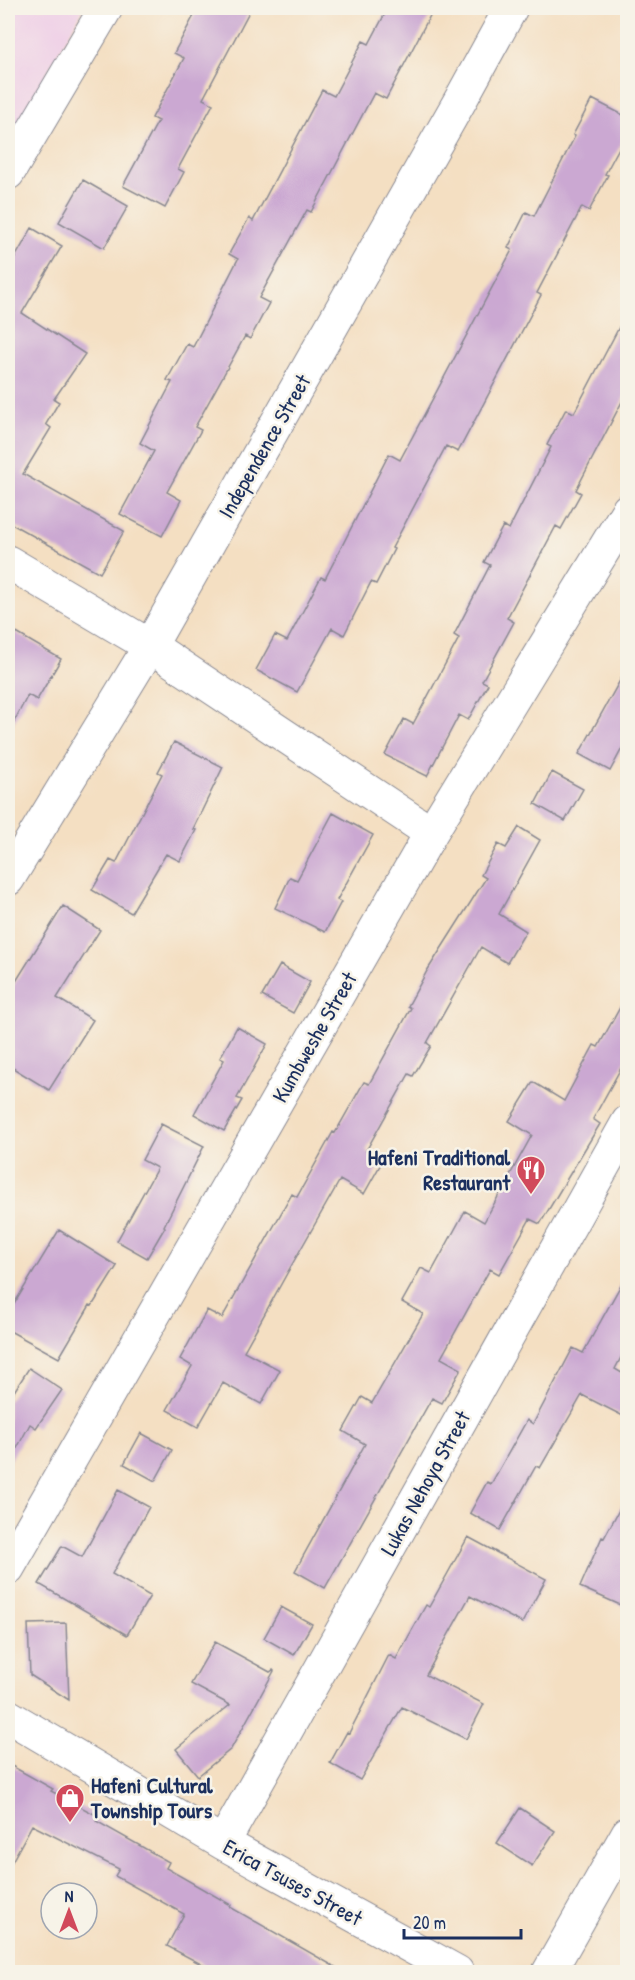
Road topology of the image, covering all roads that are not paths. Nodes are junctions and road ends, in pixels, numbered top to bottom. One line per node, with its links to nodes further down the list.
1 (106, 8): 3 (street)
2 (511, 8): 6 (street, Independence Street)
3 (8, 173)
4 (627, 510): 7 (street, Kumbweshe Street)
5 (8, 562): 6 (street)
6 (150, 646): 7 (street); 8 (street, Independence Street)
7 (431, 833): 10 (street, Kumbweshe Street)
8 (8, 879)
9 (627, 1122): 13 (street, Lukas Nehoya Street)
10 (8, 1568)
11 (8, 1716): 13 (street, Erica Tsuses Street)
12 (627, 1833): 15 (street)
13 (223, 1843): 14 (street, Erica Tsuses Street)
14 (457, 1972)
15 (549, 1972)

